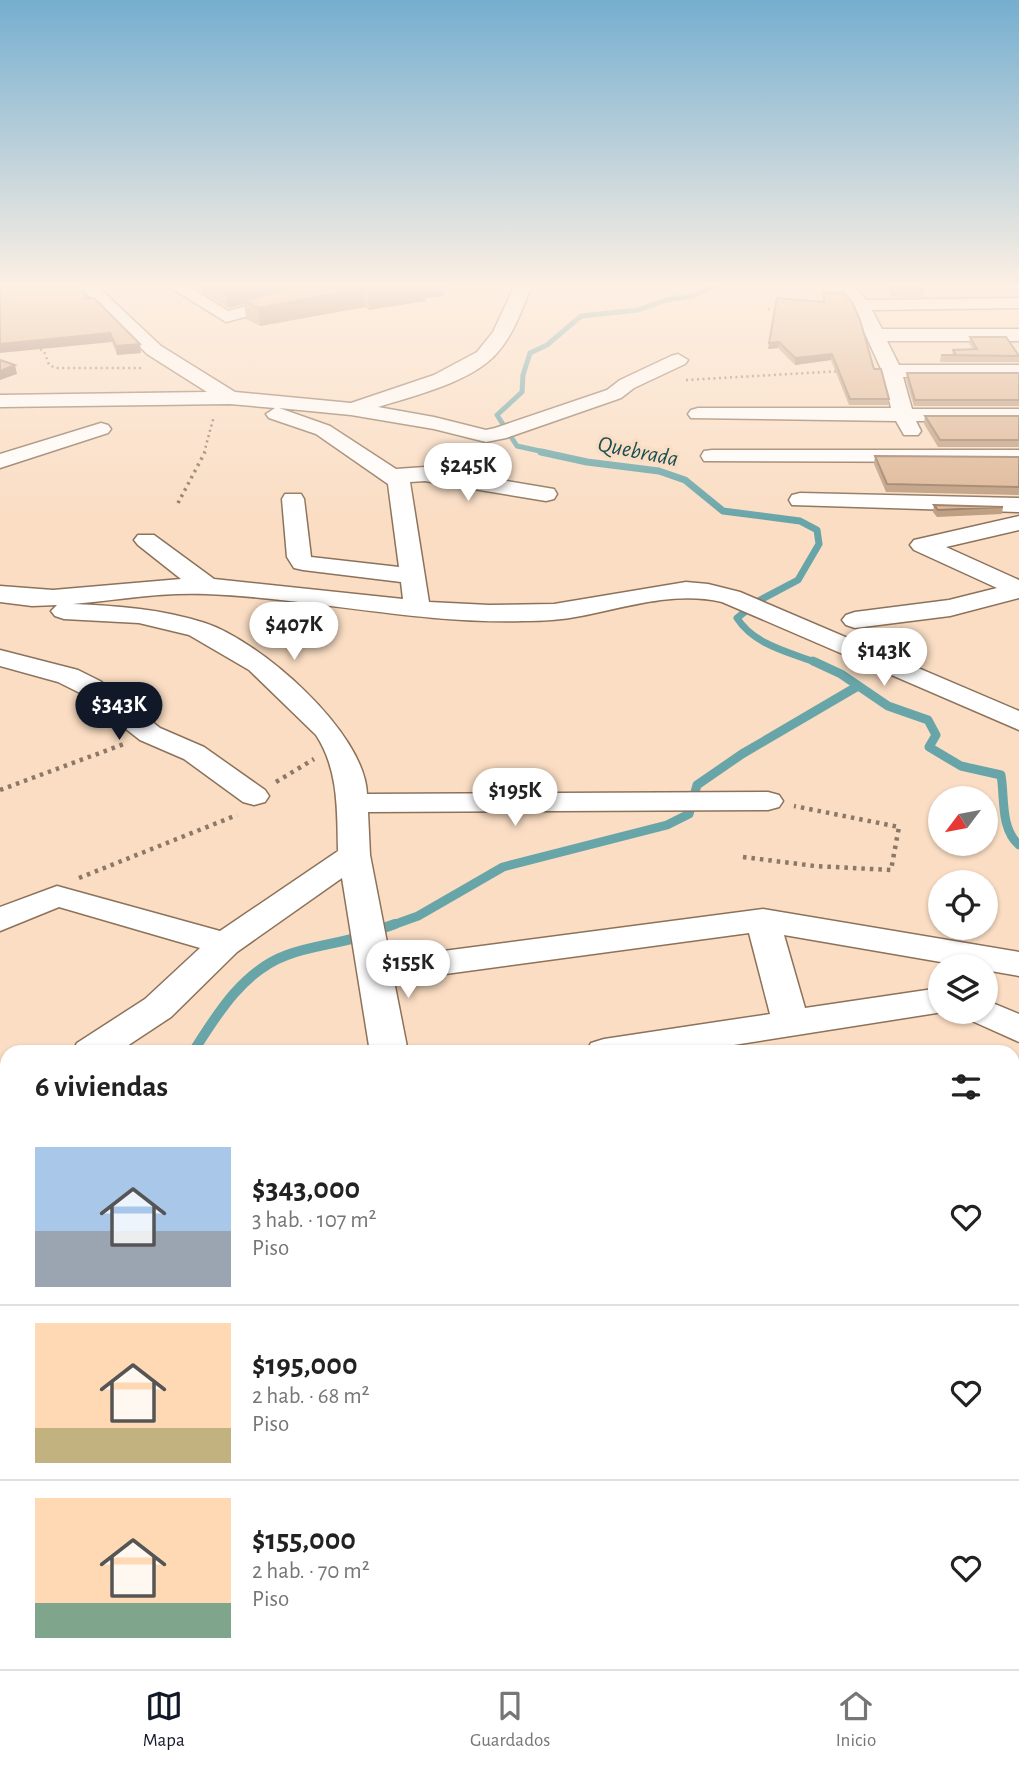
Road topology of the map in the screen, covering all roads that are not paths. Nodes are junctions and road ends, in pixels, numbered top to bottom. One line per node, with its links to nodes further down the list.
1 (172, 363): 7 (street)
2 (474, 363): 9 (street)
3 (672, 363): 9 (street)
4 (887, 363): 5 (street)
5 (891, 371): 6 (street); 11 (street)
6 (1019, 371)
7 (224, 398): 8 (street); 9 (street); 18 (street)
8 (0, 401)
9 (352, 409)
10 (698, 414): 11 (street)
11 (903, 415): 12 (street); 14 (street)
12 (1019, 415)
13 (101, 429): 17 (street)
14 (923, 455): 15 (street); 16 (street)
15 (712, 456)
16 (1019, 456)
17 (0, 461)
18 (392, 476): 19 (street); 27 (street)
19 (545, 494)
20 (293, 499): 27 (street)
21 (800, 500): 22 (street)
22 (1019, 505)
23 (1019, 523): 24 (street)
24 (990, 529): 26 (street); 29 (street)
25 (146, 540): 28 (street)
26 (1019, 542)
27 (413, 576): 31 (street)
28 (208, 587): 30 (street); 31 (street)
29 (1019, 589): 33 (street)
30 (13, 596): 32 (street); 38 (street)
31 (417, 608): 35 (street)
32 (0, 615)
33 (855, 620)
34 (0, 658): 36 (street)
35 (1019, 721)
36 (254, 796)
37 (768, 801): 38 (street)
38 (354, 803): 39 (street)
39 (354, 855): 42 (street); 43 (street)
40 (0, 920): 42 (street)
41 (764, 920): 43 (street); 44 (street); 47 (street)
42 (225, 944): 49 (street)
43 (373, 964): 50 (street)
44 (1019, 964)
45 (928, 1002): 47 (street)
46 (998, 1018): 48 (street)
47 (790, 1021): 51 (street)
48 (1019, 1029)
49 (101, 1045)
50 (388, 1045)
51 (646, 1045)

